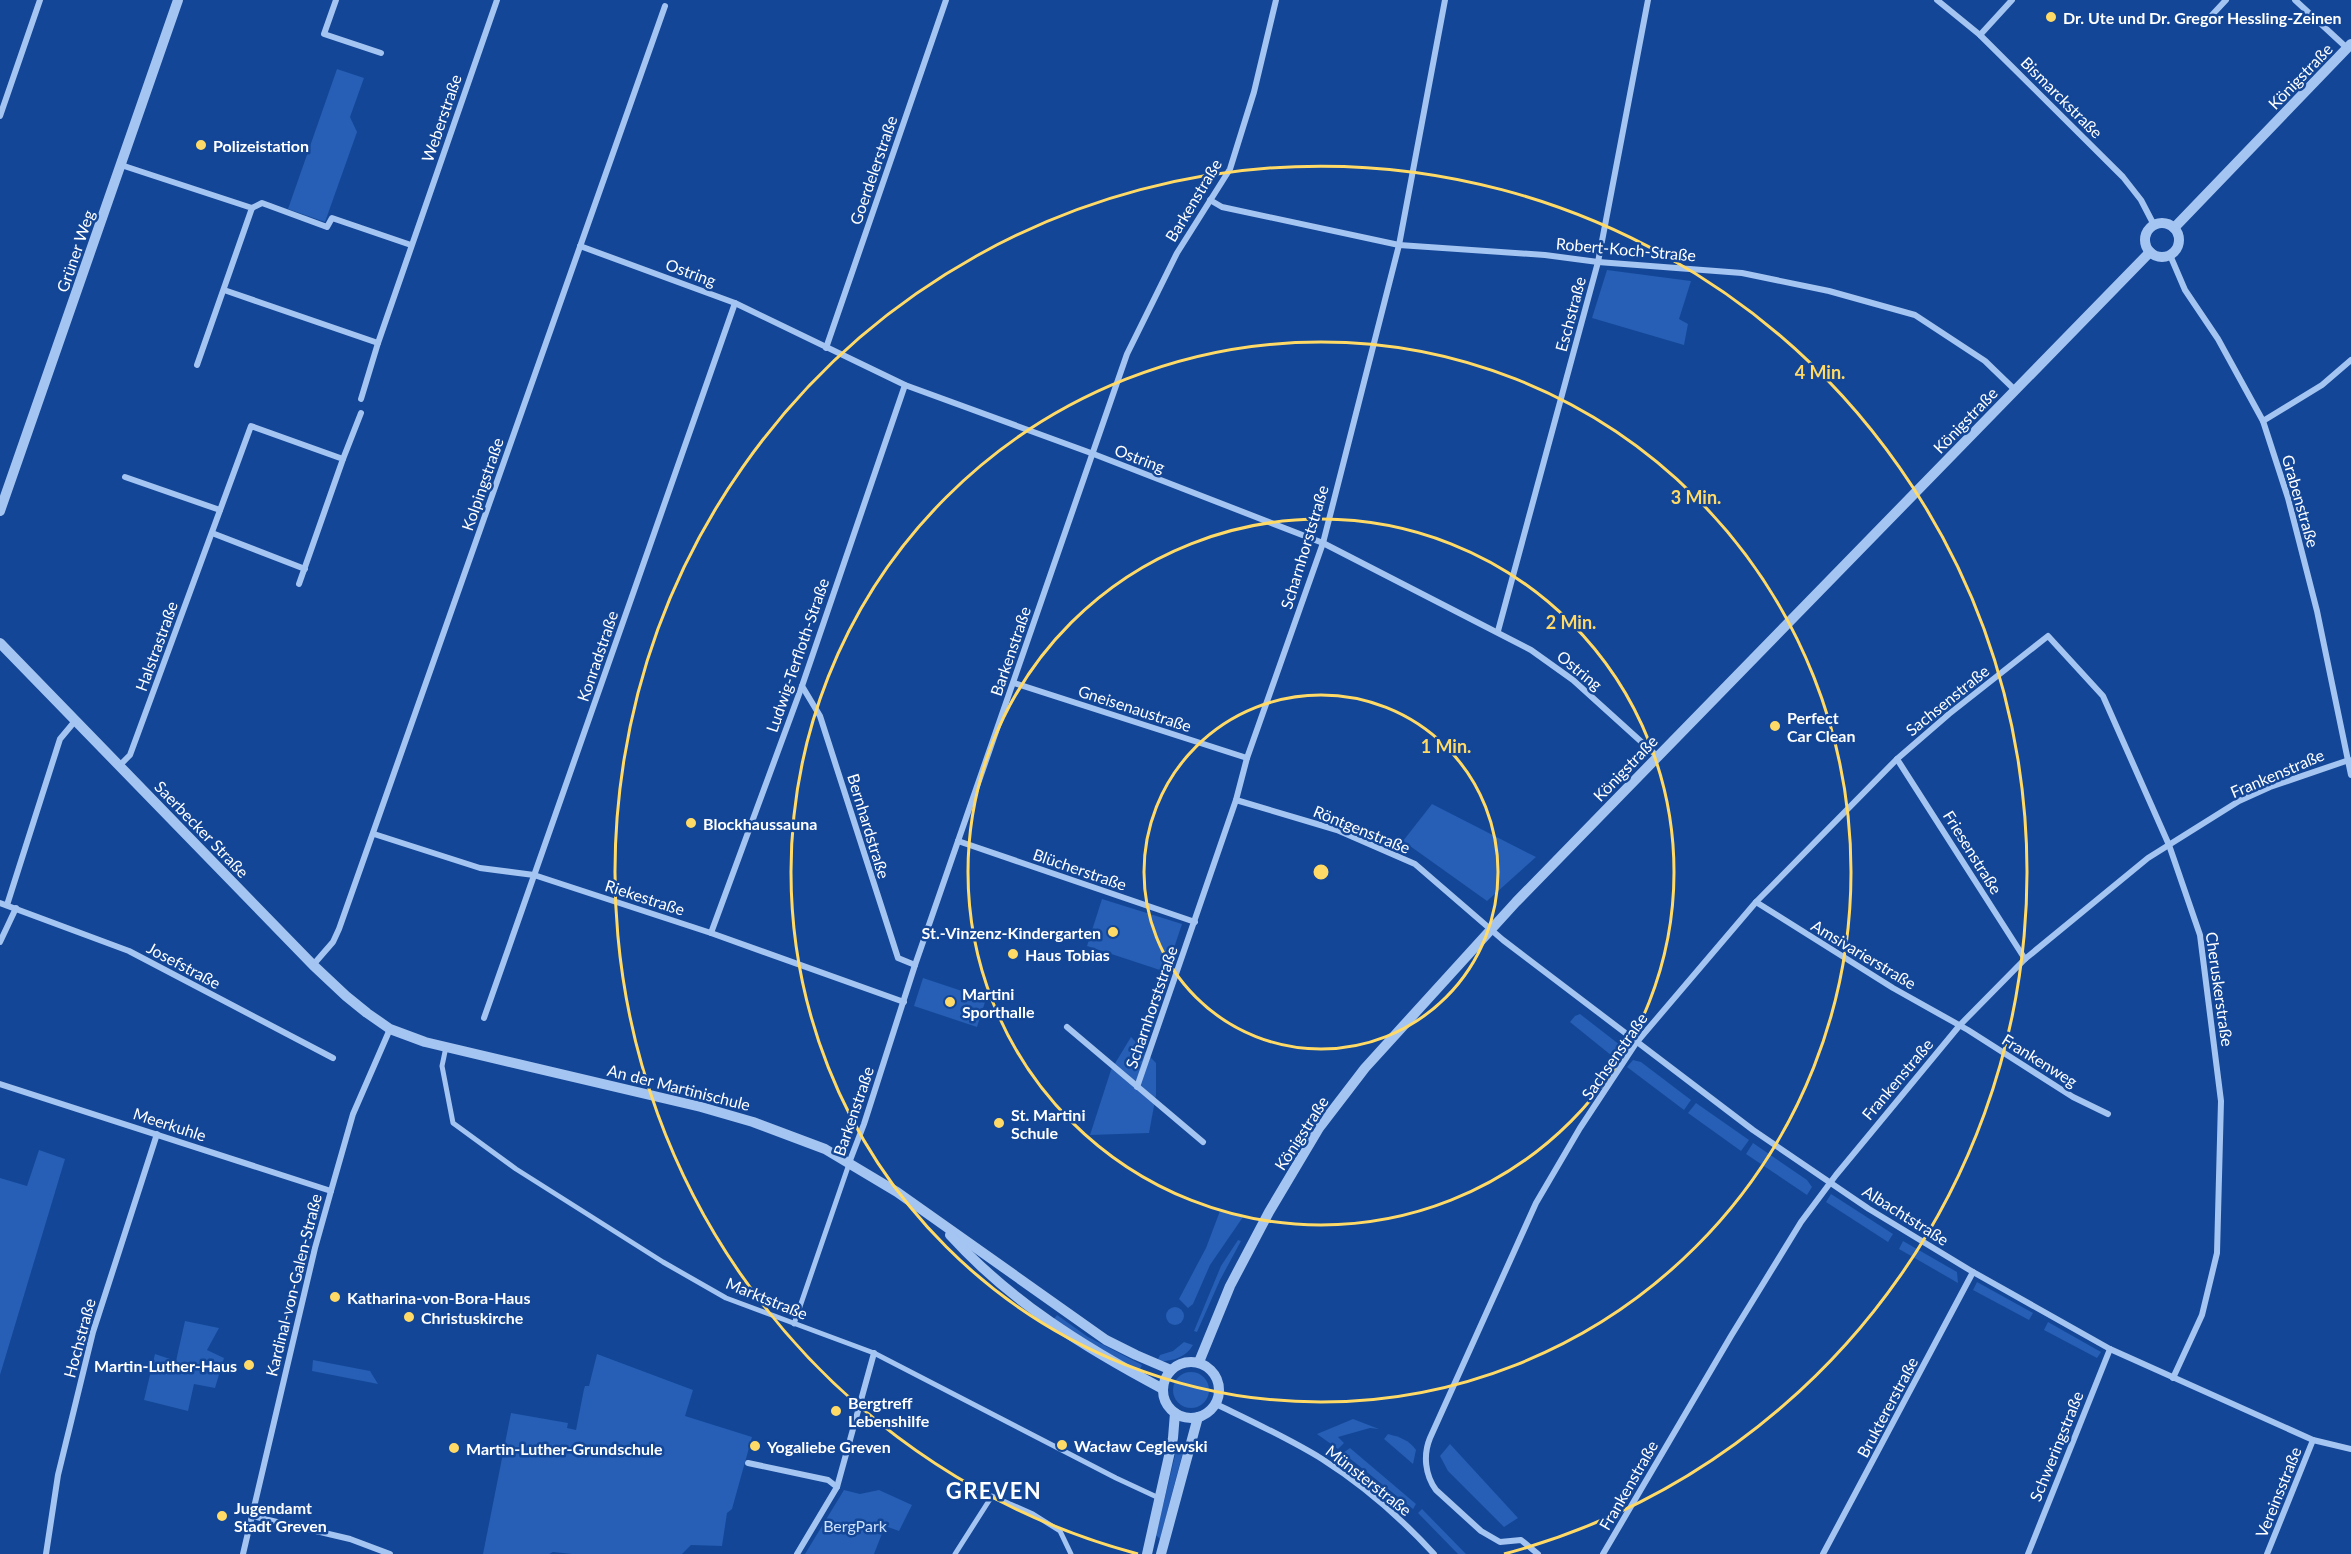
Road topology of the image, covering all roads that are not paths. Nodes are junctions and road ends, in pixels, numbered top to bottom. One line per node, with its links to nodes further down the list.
1 (40, 0): 18 (street)
2 (178, 0): 19 (street, Grüner Weg)
3 (336, 0): 17 (street)
4 (497, 0): 25 (street, Weberstraße)
5 (946, 0): 33 (street, Goerdelerstraße)
6 (1276, 0): 20 (street, Barkenstraße)
7 (1445, 0): 24 (street, Scharnhorststraße)
8 (1648, 0): 29 (street, Eschstraße)
9 (1937, 0): 15 (street, Bismarckstraße)
10 (2012, 0): 15 (street)
11 (2226, 0): 14 (street)
12 (2295, 0): 16 (street, Königstraße)
13 (665, 6): 26 (street, Kolpingstraße)
14 (2212, 15)
15 (1980, 35): 22 (street, Bismarckstraße)
16 (2349, 46): 23 (street, Königstraße)
17 (381, 53)
18 (0, 116)
19 (121, 165): 21 (street); 45 (street, Grüner Weg)
20 (1210, 200): 24 (street, Robert-Koch-Straße); 41 (street, Barkenstraße)
21 (252, 208): 25 (street); 30 (street)
22 (2154, 225): 23 (street); 27 (street)
23 (2174, 228): 28 (street)
24 (1399, 245): 29 (street, Robert-Koch-Straße); 47 (street, Scharnhorststraße)
25 (411, 246): 32 (street, Weberstraße)
26 (580, 246): 31 (street, Ostring); 64 (street, Kolpingstraße)
27 (2150, 252): 28 (street); 37 (street, Königstraße)
28 (2170, 255): 40 (street, Grabenstraße)
29 (1598, 262): 37 (street, Robert-Koch-Straße); 50 (street, Eschstraße)
30 (224, 290): 32 (street); 35 (street)
31 (735, 303): 33 (street, Ostring); 67 (street, Konradstraße)
32 (378, 343): 38 (street, Weberstraße)
33 (826, 348): 36 (street, Ostring)
34 (2351, 360): 40 (street)
35 (197, 365)
36 (905, 385): 41 (street, Ostring); 54 (street, Ludwig-Terfloth-Straße)
37 (2015, 390): 57 (street, Königstraße)
38 (361, 399)
39 (361, 412): 42 (street)
40 (2263, 421): 56 (street, Grabenstraße)
41 (1091, 453): 47 (street, Ostring); 53 (street, Barkenstraße)
42 (343, 459): 44 (street, Halstrastraße); 48 (street)
43 (125, 477): 44 (street)
44 (220, 510): 46 (street, Halstrastraße)
45 (0, 511)
46 (212, 533): 48 (street); 61 (street, Halstrastraße)
47 (1323, 543): 50 (street, Ostring); 58 (street, Scharnhorststraße)
48 (305, 568): 49 (street)
49 (299, 584)
50 (1498, 631): 57 (street, Ostring)
51 (2048, 636): 59 (street, Sachsenstraße); 66 (street, Cheruskerstraße)
52 (0, 643): 55 (street, Saerbecker Straße)
53 (1014, 683): 58 (street, Gneisenaustraße); 65 (street, Barkenstraße)
54 (802, 686): 74 (street, Ludwig-Terfloth-Straße); 78 (street, Bernhardstraße)
55 (75, 721): 61 (street, Saerbecker Straße); 70 (street)
56 (2347, 731): 60 (street, Grabenstraße)
57 (1657, 756): 73 (street, Königstraße)
58 (1247, 758): 63 (street, Scharnhorststraße)
59 (1897, 759): 68 (street, Sachsenstraße); 76 (street, Friesenstraße)
60 (2349, 760): 62 (street, Grabenstraße); 66 (street, Frankenstraße)
61 (119, 766): 77 (street, Saerbecker Straße)
62 (2351, 775)
63 (1236, 800): 72 (street, Scharnhorststraße); 73 (street, Röntgenstraße)
64 (374, 834): 67 (street, Riekestraße); 77 (street, Kolpingstraße)
65 (958, 842): 72 (street, Blücherstraße); 78 (street, Barkenstraße)
66 (2169, 845): 76 (street, Frankenstraße); 102 (street, Cheruskerstraße)
67 (534, 875): 74 (street, Riekestraße); 80 (street, Konradstraße)
68 (1756, 902): 81 (street, Amsivarierstraße); 84 (street, Sachsenstraße)
69 (0, 903): 70 (street, Josefstraße)
70 (7, 905): 71 (street, Josefstraße)
71 (16, 908): 75 (street); 86 (street, Josefstraße)
72 (1194, 922): 88 (street, Scharnhorststraße)
73 (1491, 930): 84 (street, Albachtstraße); 100 (street, Königstraße)
74 (711, 933): 79 (street, Riekestraße)
75 (0, 942)
76 (2025, 959): 81 (street, Frankenstraße)
77 (313, 964): 83 (street, Saerbecker Straße)
78 (915, 965): 79 (street, Barkenstraße)
79 (904, 1002): 92 (street, Barkenstraße)
80 (484, 1018)
81 (1960, 1025): 89 (street, Frankenweg); 93 (street, Frankenstraße)
82 (1067, 1027): 88 (street)
83 (390, 1029): 85 (street, An der Martinischule); 94 (street, Kardinal-von-Galen-Straße)
84 (1636, 1042): 93 (street, Albachtstraße); 122 (street, Sachsenstraße)
85 (446, 1047): 92 (street, An der Martinischule); 97 (street, Marktstraße)
86 (333, 1058)
87 (0, 1084): 90 (street, Meerkuhle)
88 (1137, 1087): 91 (street)
89 (2108, 1114)
90 (157, 1134): 94 (street, Meerkuhle); 113 (street, Hochstraße)
91 (1203, 1142)
92 (849, 1163): 95 (street, An der Martinischule); 97 (street, Barkenstraße)
93 (1830, 1182): 96 (street, Albachtstraße); 123 (street, Frankenstraße)
94 (331, 1191): 112 (street, Kardinal-von-Galen-Straße)
95 (940, 1225): 101 (street, An der Martinischule); 103 (street, An der Martinischule)
96 (1973, 1272): 98 (street, Albachtstraße); 124 (street, Bruktererstraße)
97 (794, 1324): 99 (street, Marktstraße)
98 (2110, 1349): 102 (street, Albachtstraße); 125 (street, Schweringstraße)
99 (874, 1353): 110 (street); 111 (street, Marktstraße)
100 (1199, 1362): 101 (street); 104 (street)
101 (1171, 1370): 103 (street)
102 (2173, 1378): 107 (street, Albachtstraße)
103 (1163, 1389): 105 (street)
104 (1216, 1404): 106 (street); 121 (street, Münsterstraße)
105 (1175, 1413): 106 (street); 111 (street)
106 (1198, 1417): 120 (street)
107 (2313, 1440): 108 (street, Albachtstraße); 126 (street, Vereinsstraße)
108 (2351, 1449)
109 (748, 1463): 110 (street)
110 (837, 1487): 116 (street)
111 (1161, 1498): 119 (street)
112 (252, 1516): 114 (street, Kardinal-von-Galen-Straße); 115 (street)
113 (46, 1554)
114 (243, 1554)
115 (390, 1554)
116 (797, 1554)
117 (955, 1554): 118 (street)
118 (1071, 1554)
119 (1147, 1554)
120 (1161, 1554)
121 (1434, 1554)
122 (1538, 1554)
123 (1604, 1554)
124 (1823, 1554)
125 (2028, 1554)
126 (2267, 1554)

